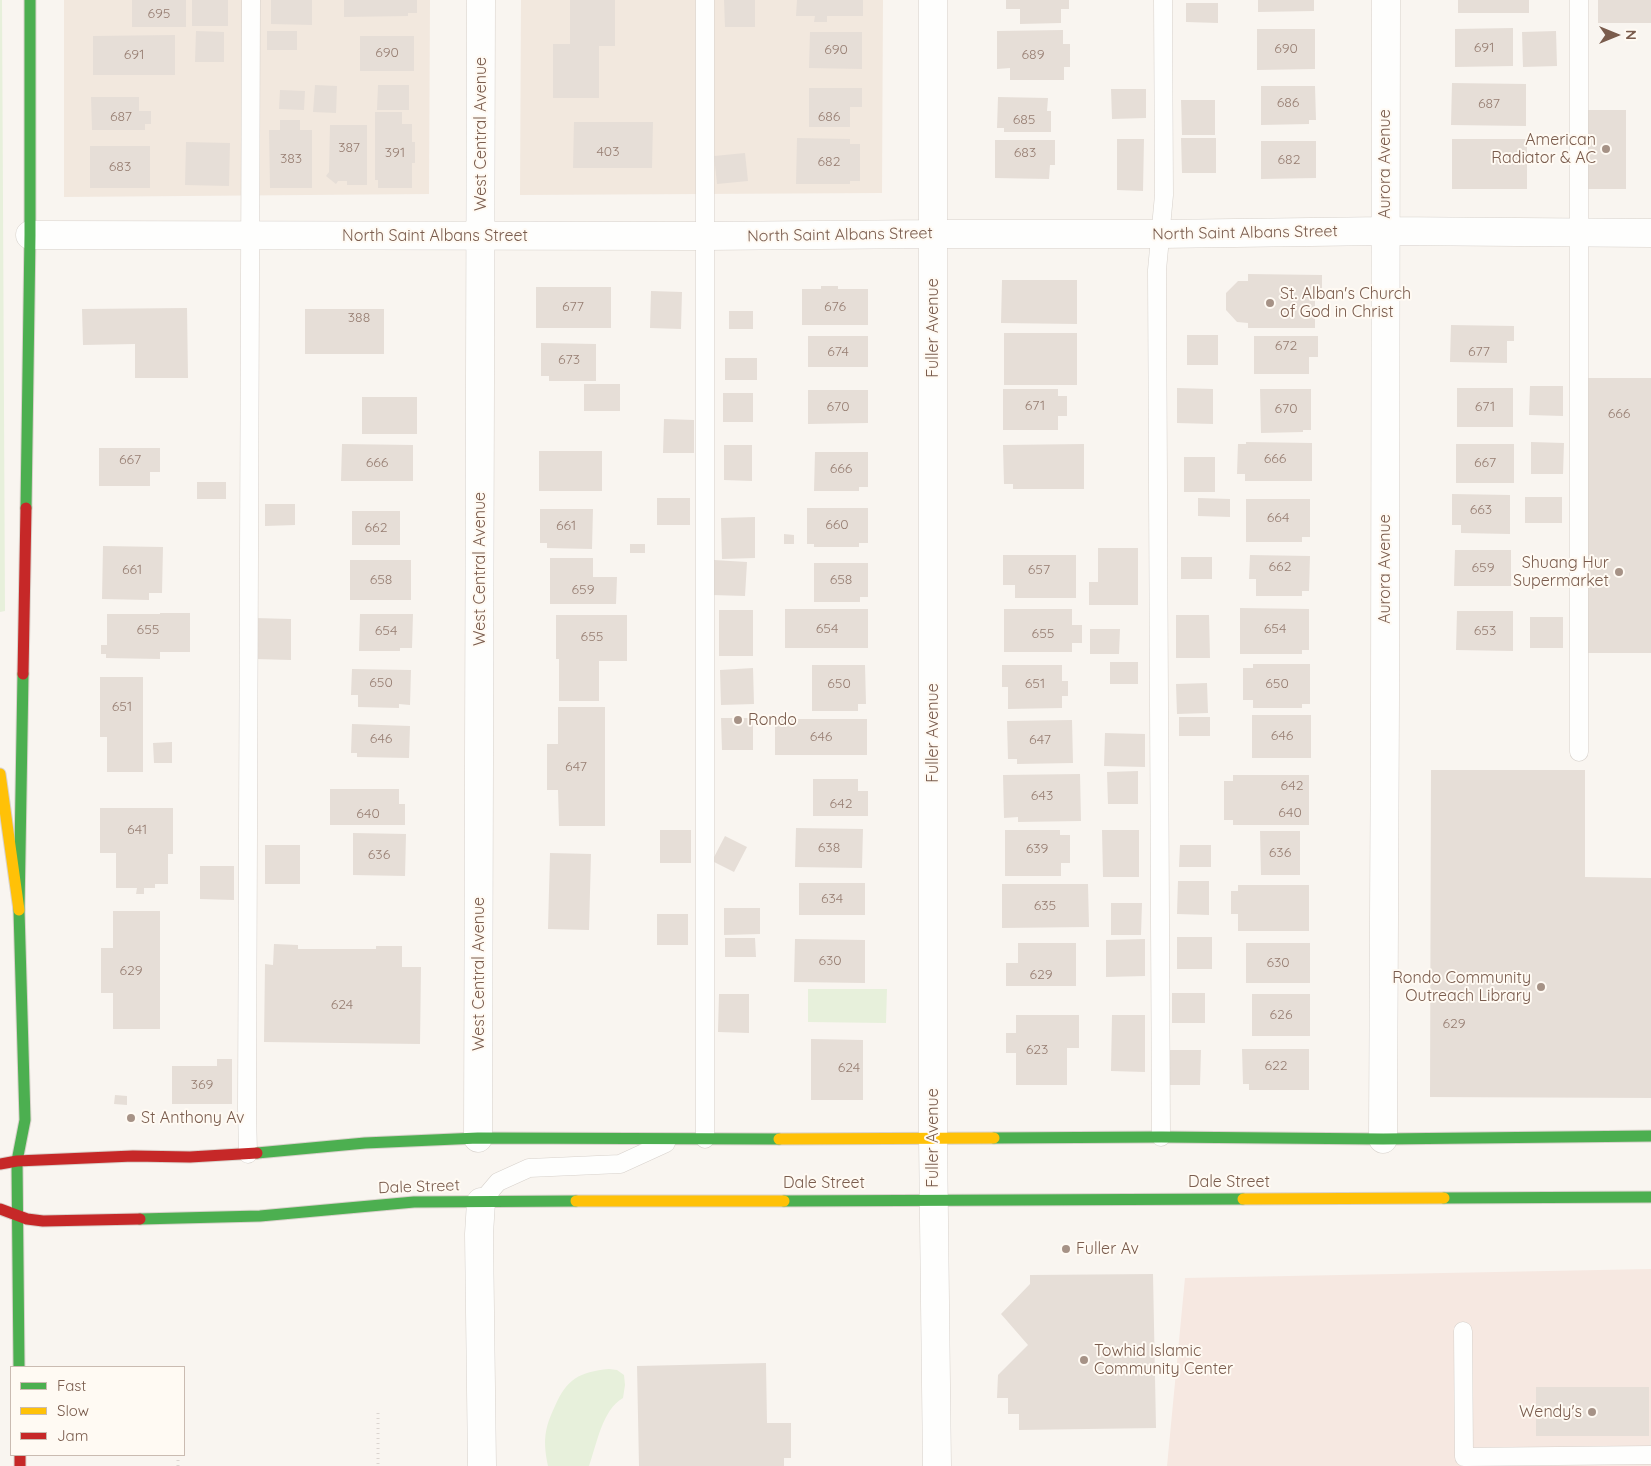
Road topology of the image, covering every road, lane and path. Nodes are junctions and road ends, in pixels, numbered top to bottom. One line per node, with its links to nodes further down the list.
1 (30, 0): 14 (main road)
2 (251, 0): 15 (lane)
3 (481, 0): 16 (street, West Central Avenue)
4 (705, 0): 17 (lane)
5 (933, 0): 12 (street, Fuller Avenue)
6 (1163, 0): 13 (lane)
7 (1386, 0): 9 (street, Aurora Avenue)
8 (1579, 0): 10 (lane)
9 (1385, 231): 10 (street, North Saint Albans Street); 13 (street, North Saint Albans Street); 27 (street, Aurora Avenue)
10 (1579, 231): 11 (street, North Saint Albans Street); 18 (lane)
11 (1651, 232)
12 (933, 234): 13 (street, North Saint Albans Street); 17 (street, North Saint Albans Street); 24 (street, Fuller Avenue)
13 (1160, 234): 22 (lane)
14 (30, 235): 15 (street, North Saint Albans Street); 20 (main road)
15 (250, 236): 16 (street, North Saint Albans Street); 28 (lane)
16 (481, 236): 17 (street, North Saint Albans Street); 23 (street, West Central Avenue)
17 (704, 236): 26 (lane)
18 (1579, 752)
19 (0, 774): 20 (main road)
20 (19, 910): 29 (main road)
21 (1651, 1136): 27 (main road)
22 (1161, 1137): 24 (main road); 27 (main road)
23 (478, 1138): 25 (main road); 28 (main road)
24 (933, 1138): 26 (main road); 32 (street, Fuller Avenue)
25 (676, 1139): 26 (main road); 33 (lane)
26 (705, 1139)
27 (1383, 1139)
28 (248, 1154): 29 (main road)
29 (17, 1161): 30 (main road); 35 (main road)
30 (0, 1164)
31 (1651, 1197): 32 (main road, Dale Street)
32 (934, 1199): 33 (main road, Dale Street); 42 (street, Fuller Avenue)
33 (481, 1202): 35 (main road, Dale Street); 41 (street)
34 (0, 1209): 35 (main road, Dale Street)
35 (17, 1216): 37 (main road)
36 (1463, 1331): 39 (lane)
37 (19, 1366)
38 (378, 1413): 40 (path)
39 (1651, 1455)
40 (378, 1466)
41 (482, 1466)
42 (937, 1466)

